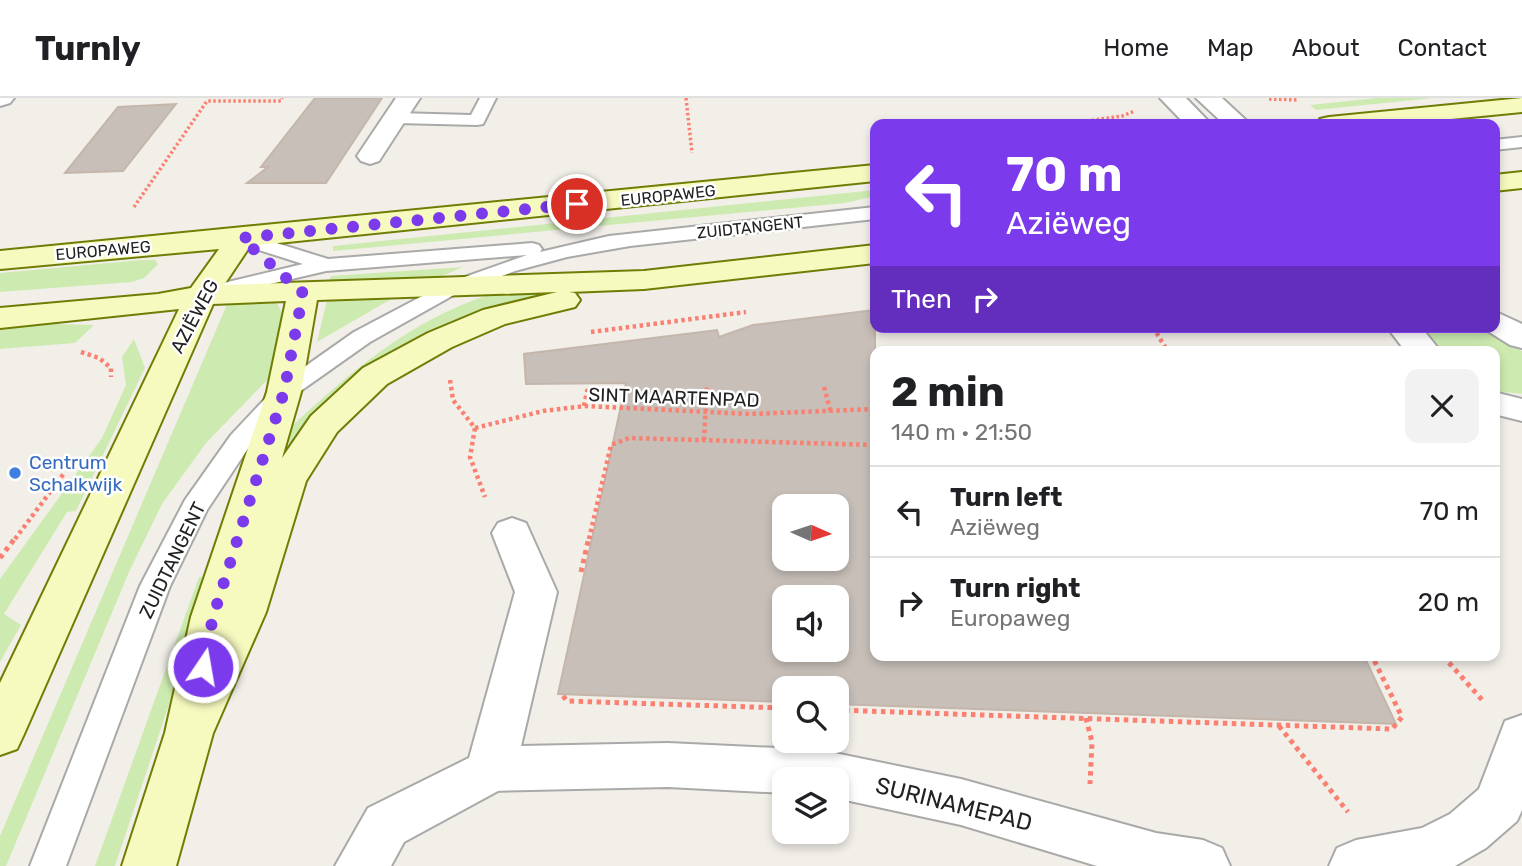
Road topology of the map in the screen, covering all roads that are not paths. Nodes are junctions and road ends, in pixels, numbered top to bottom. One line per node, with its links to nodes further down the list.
1 (488, 98): 5 (lane)
2 (1172, 98): 6 (street)
3 (1208, 98): 7 (street)
4 (1522, 105): 8 (main road)
5 (402, 108): 11 (street)
6 (1194, 119)
7 (1232, 119)
8 (1380, 119)
9 (1522, 142): 10 (lane)
10 (1500, 144)
11 (370, 156)
12 (870, 174): 16 (main road, EUROPAWEG)
13 (1522, 180): 14 (main road)
14 (1500, 182)
15 (870, 214): 17 (lane, ZUIDTANGENT)
16 (241, 238): 19 (main road, EUROPAWEG); 20 (lane, ZUIDTANGENT); 22 (main road); 24 (main road, AZIËWEG)
17 (625, 241): 20 (lane, ZUIDTANGENT); 23 (lane, ZUIDTANGENT)
18 (870, 255): 21 (main road)
19 (0, 260)
20 (326, 265): 22 (lane, ZUIDTANGENT)
21 (644, 280): 23 (main road); 32 (main road)
22 (293, 284): 23 (main road); 24 (main road); 28 (main road)
23 (452, 288): 28 (lane, ZUIDTANGENT)
24 (201, 295): 25 (main road); 33 (main road, AZIËWEG)
25 (0, 318)
26 (1500, 325): 27 (street)
27 (1522, 338)
28 (284, 392): 32 (main road); 37 (lane, ZUIDTANGENT)
29 (1500, 404): 30 (street)
30 (1522, 410)
31 (512, 533): 35 (street)
32 (189, 733): 38 (main road)
33 (0, 734)
34 (1521, 739): 36 (street)
35 (491, 769): 39 (street); 40 (street, SURINAMEPAD)
36 (1374, 862)
37 (48, 866)
38 (149, 866)
39 (362, 866)
40 (1203, 866)

